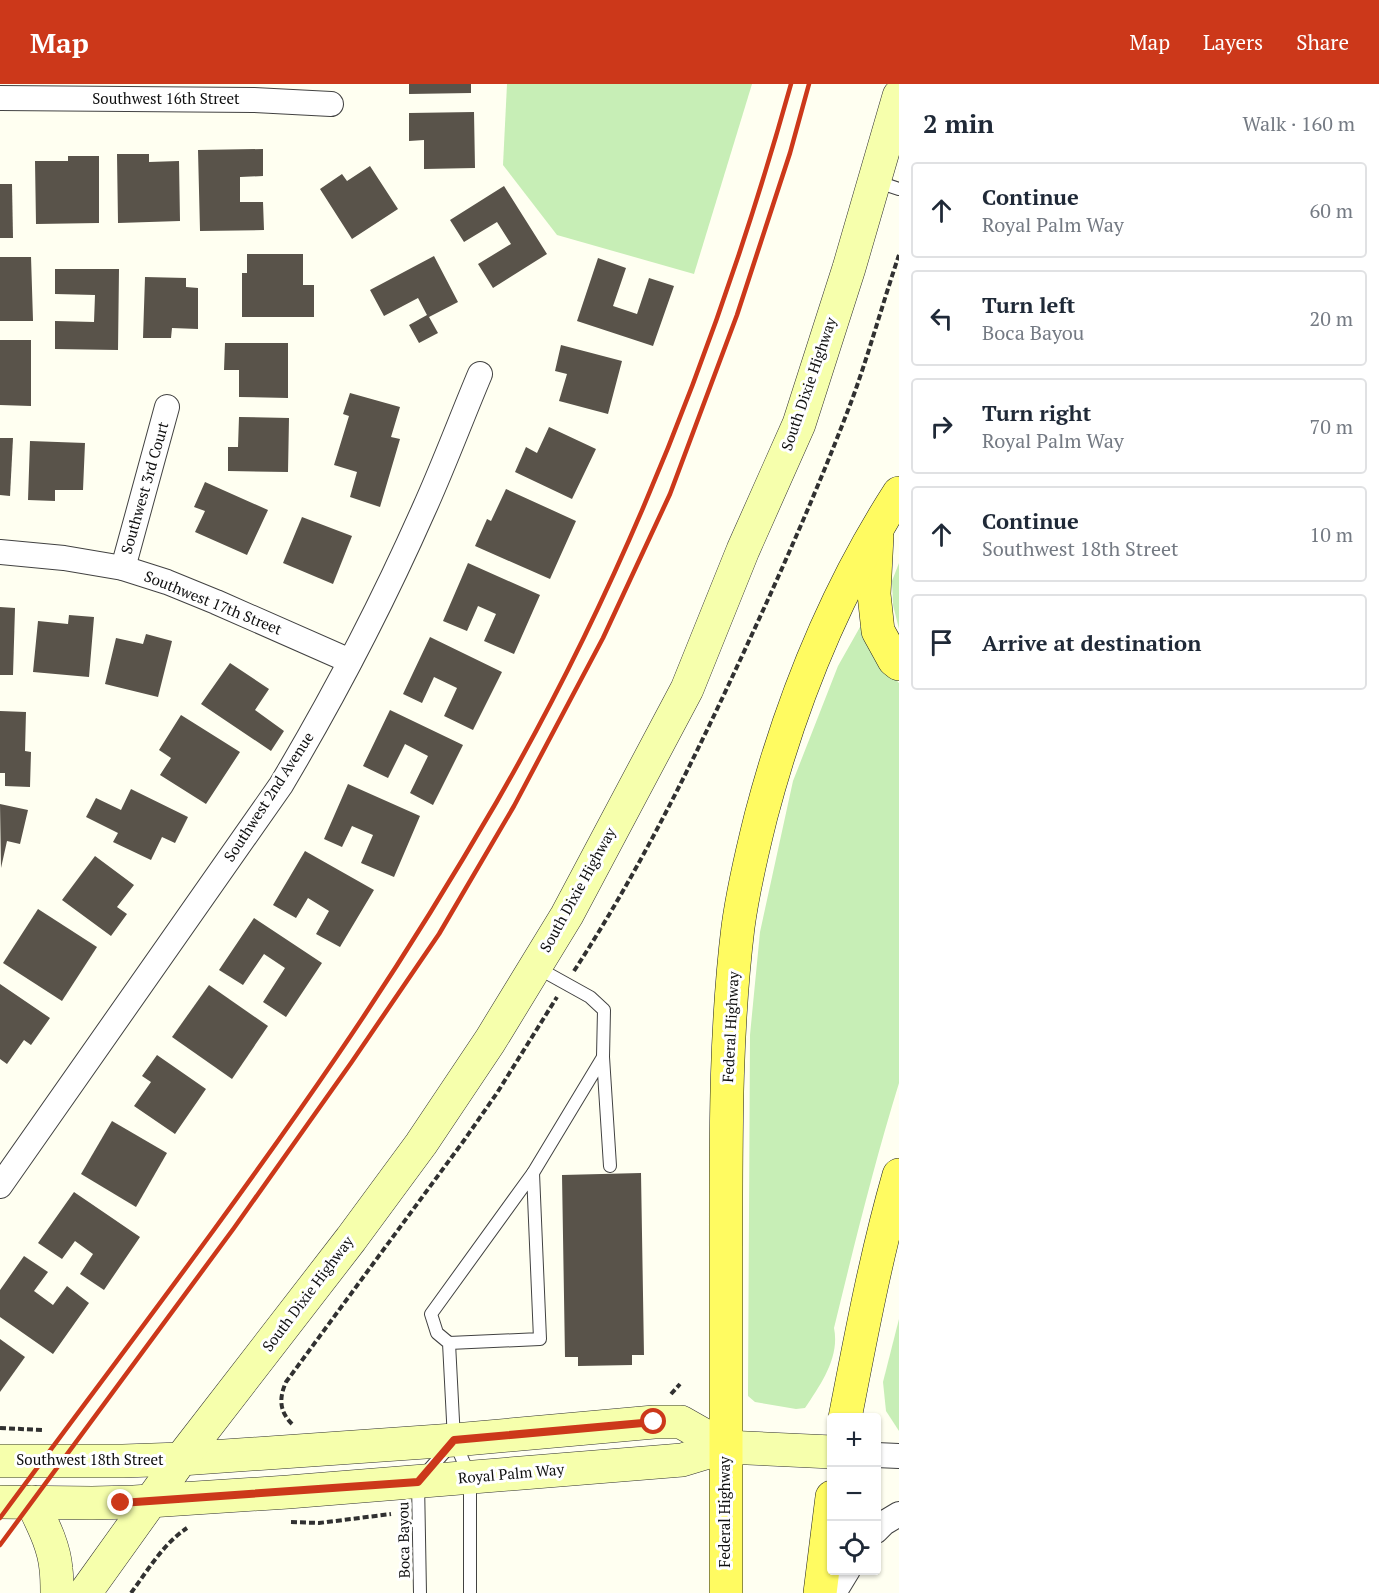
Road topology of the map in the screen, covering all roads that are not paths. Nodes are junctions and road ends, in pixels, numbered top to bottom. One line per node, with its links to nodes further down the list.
1 (899, 96): 4 (main road, South Dixie Highway)
2 (0, 98): 3 (street, Southwest 16th Street)
3 (331, 104)
4 (887, 185): 13 (main road, South Dixie Highway)
5 (480, 374): 11 (street, Southwest 2nd Avenue)
6 (167, 407): 10 (street, Southwest 3rd Court)
7 (899, 493): 8 (main road, Federal Highway)
8 (878, 525): 12 (main road); 22 (main road, Federal Highway)
9 (0, 552): 10 (street, Southwest 17th Street)
10 (123, 568): 11 (street, Southwest 17th Street)
11 (350, 661): 18 (street, Southwest 2nd Avenue)
12 (899, 664)
13 (535, 966): 14 (lane); 26 (main road, South Dixie Highway)
14 (603, 1058): 15 (lane); 16 (lane)
15 (610, 1166)
16 (533, 1173): 19 (lane); 19 (lane)
17 (899, 1175): 20 (main road)
18 (0, 1186)
19 (450, 1343): 21 (lane)
20 (846, 1413)
21 (454, 1440): 22 (main road, Royal Palm Way); 26 (main road, Royal Palm Way); 28 (lane); 29 (lane, Boca Bayou)
22 (725, 1448): 23 (main road, Royal Palm Way); 28 (main road, Royal Palm Way); 40 (main road, Federal Highway)
23 (827, 1452)
24 (881, 1455): 25 (street)
25 (899, 1456)
26 (181, 1459): 27 (main road, Southwest 18th Street); 30 (main road, South Dixie Highway)
27 (0, 1461)
28 (470, 1477): 29 (main road, Royal Palm Way); 39 (lane)
29 (418, 1482): 30 (main road, Royal Palm Way); 38 (lane, Boca Bayou)
30 (151, 1501): 31 (main road); 37 (main road, South Dixie Highway)
31 (16, 1502): 36 (main road)
32 (899, 1514): 34 (street)
33 (828, 1521): 41 (main road)
34 (881, 1526)
35 (845, 1575): 42 (street)
36 (57, 1593)
37 (85, 1593)
38 (420, 1593)
39 (471, 1593)
40 (726, 1593)
41 (820, 1593)
42 (834, 1593)

